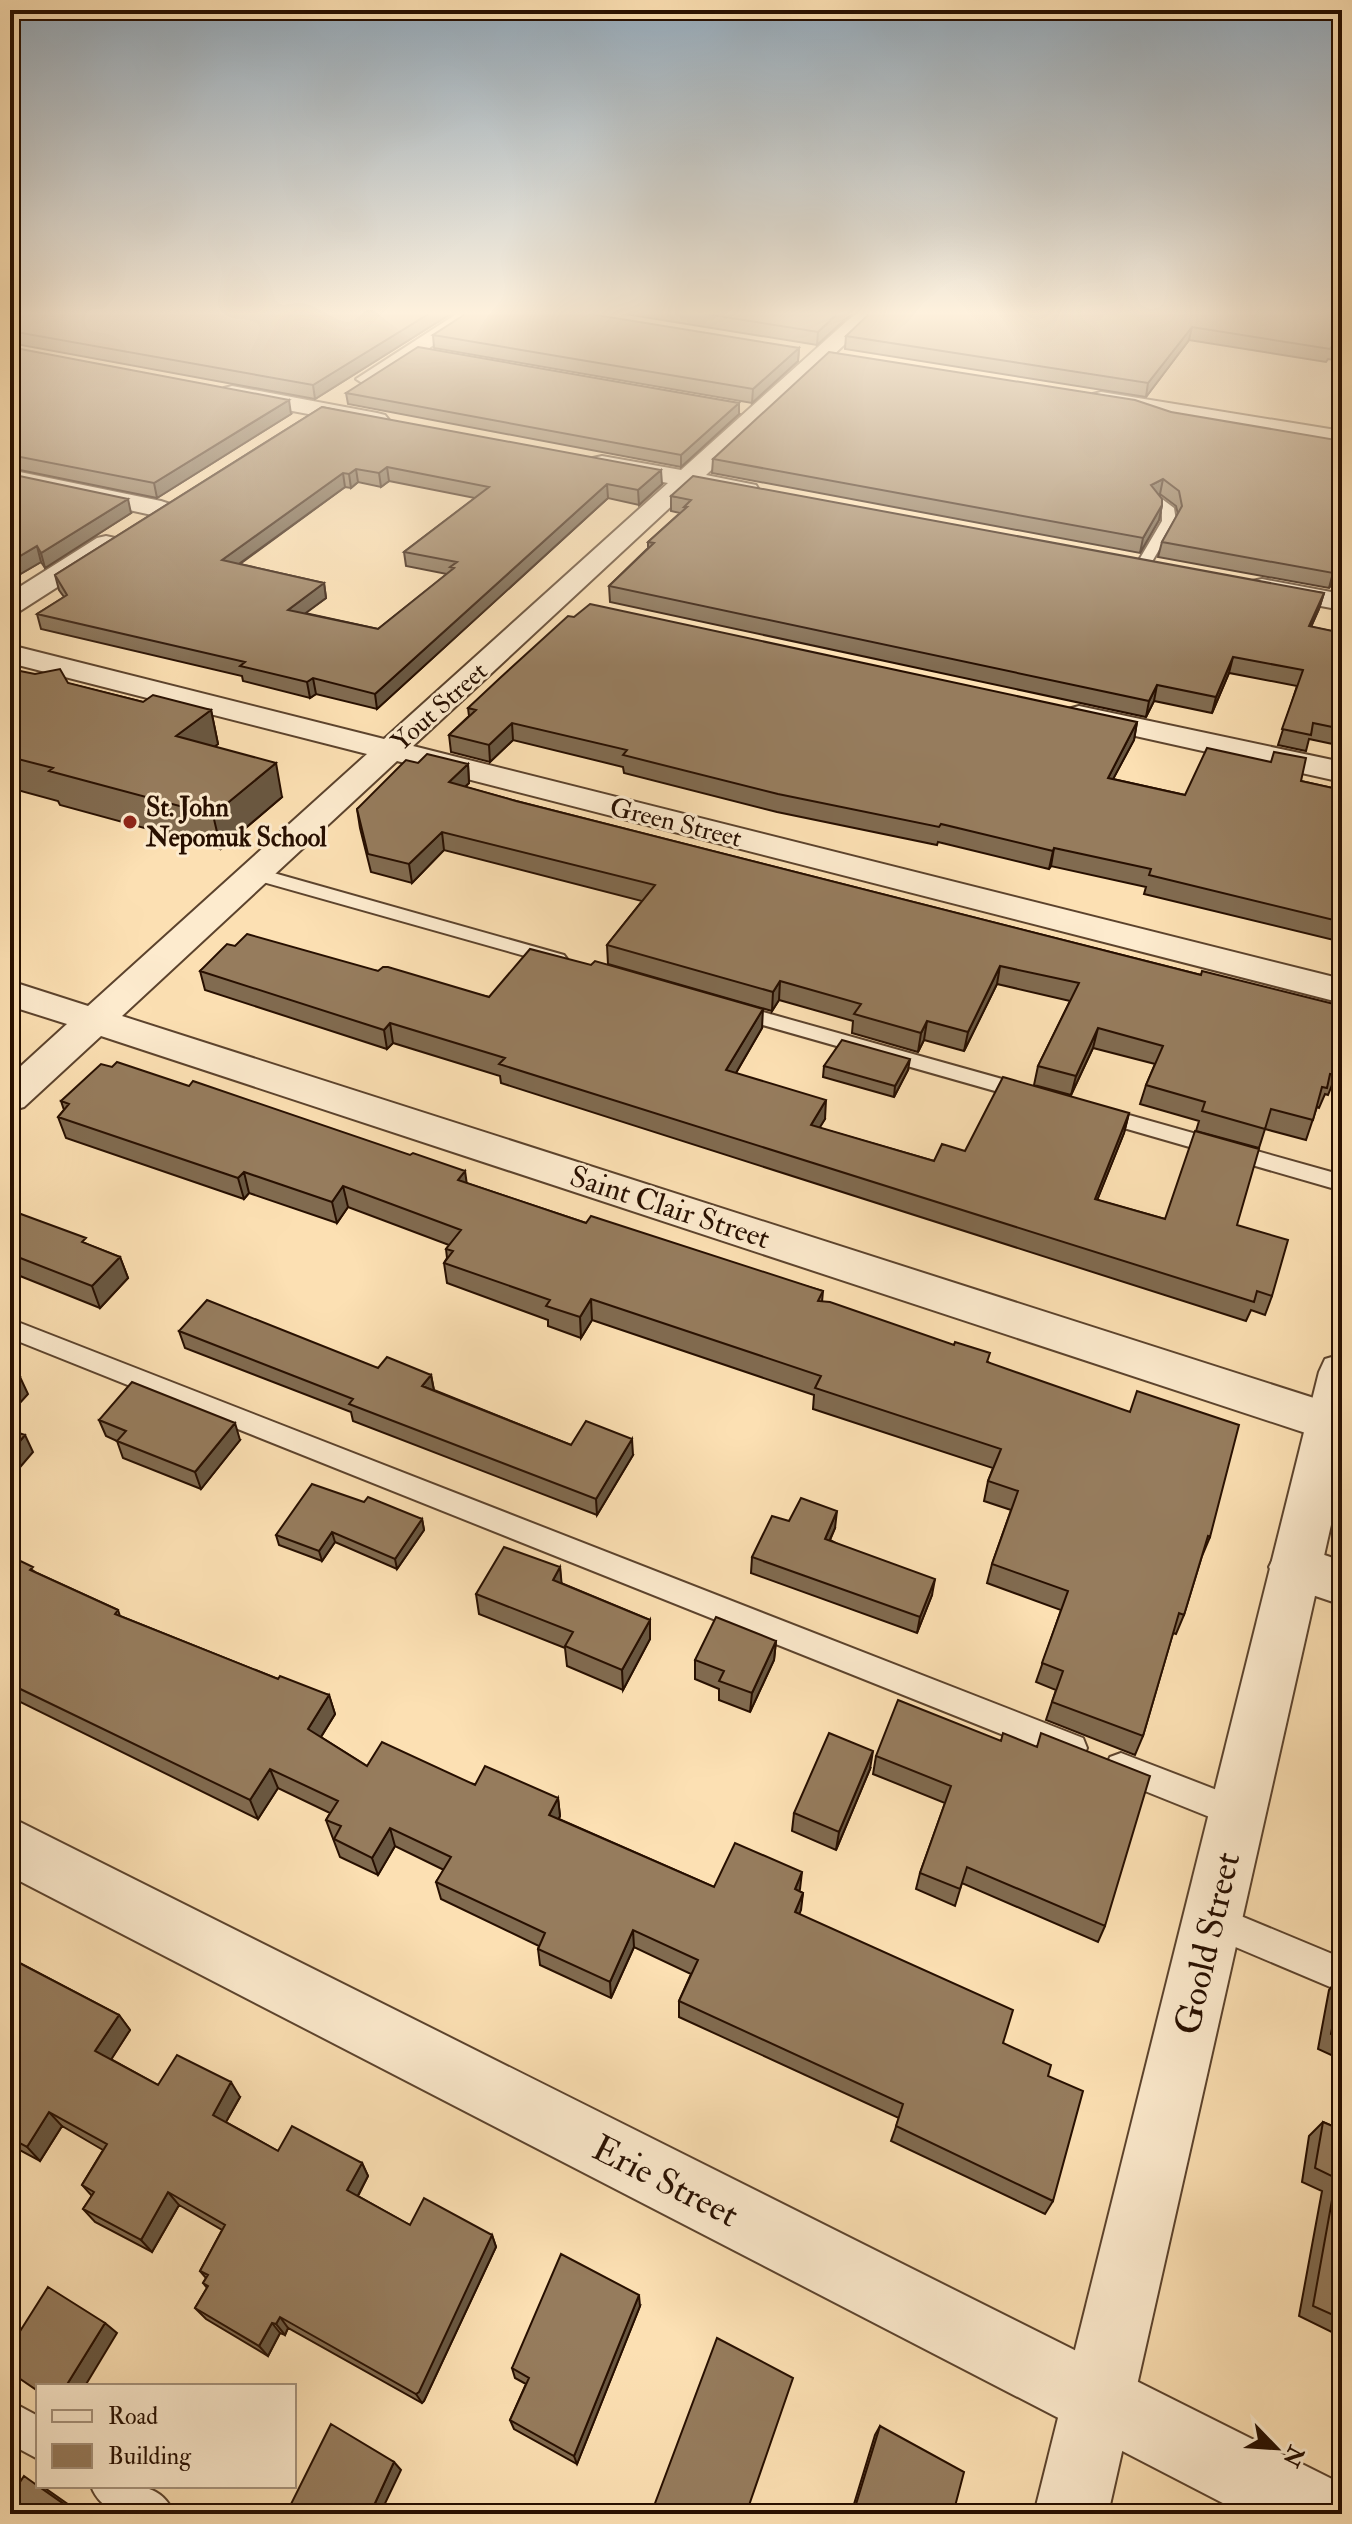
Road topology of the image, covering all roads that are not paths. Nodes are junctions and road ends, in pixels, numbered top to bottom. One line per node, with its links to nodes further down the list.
1 (734, 431): 6 (street, Yout Street)
2 (1297, 431): 3 (street)
3 (1342, 438)
4 (579, 459): 6 (street)
5 (10, 477): 10 (street)
6 (687, 479): 8 (street); 15 (street, Yout Street)
7 (187, 493): 10 (street)
8 (773, 495)
9 (1158, 500): 12 (lane)
10 (161, 509): 17 (street)
11 (1112, 559): 12 (street)
12 (1143, 565): 13 (street)
13 (1174, 570)
14 (1235, 582): 16 (street)
15 (553, 601): 18 (street); 21 (street, Yout Street)
16 (1342, 602)
17 (10, 605)
18 (594, 610)
19 (10, 654): 21 (street, Green Street)
20 (1046, 708): 22 (street)
21 (390, 750): 23 (street, Yout Street); 25 (street, Green Street)
22 (1342, 772)
23 (256, 874): 24 (lane); 28 (street, Yout Street)
24 (574, 964)
25 (1342, 991)
26 (10, 993): 28 (street, Saint Clair Street)
27 (711, 1003): 30 (lane)
28 (95, 1020): 29 (street, Yout Street); 34 (street, Saint Clair Street)
29 (10, 1098)
30 (1048, 1099)
31 (1078, 1108): 32 (lane)
32 (1342, 1183)
33 (10, 1328): 36 (lane)
34 (1336, 1397): 35 (street, Goold Street)
35 (1318, 1575): 36 (street, Goold Street)
36 (1237, 1813): 38 (street, Goold Street)
37 (10, 1845): 40 (street, Erie Street)
38 (1212, 1920): 39 (lane); 40 (street, Goold Street)
39 (1342, 1975)
40 (1098, 2400): 45 (street, Goold Street); 46 (street, Erie Street)
41 (10, 2421): 42 (lane)
42 (36, 2438)
43 (114, 2488): 44 (lane)
44 (154, 2514)
45 (1071, 2514)
46 (1322, 2514)

